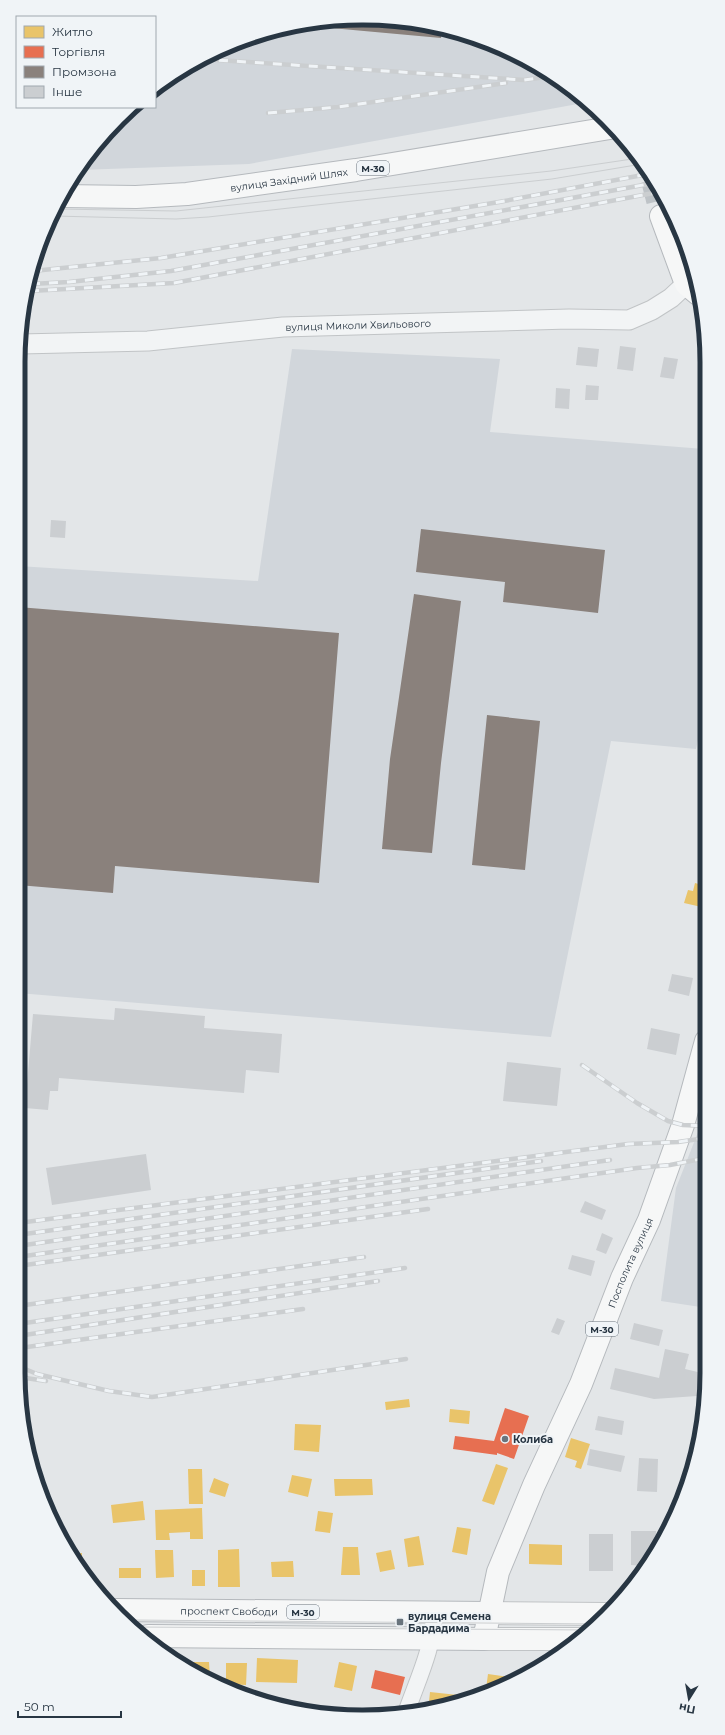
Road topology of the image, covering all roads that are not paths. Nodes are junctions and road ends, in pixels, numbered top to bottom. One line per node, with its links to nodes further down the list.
1 (605, 129): 2 (main road, вулиця Західний Шлях / М-30)
2 (69, 196)
3 (661, 216): 4 (main road, вулиця Миколи Хвильового)
4 (689, 279): 5 (street, вулиця Миколи Хвильового)
5 (26, 344)
6 (700, 1062): 9 (main road, Посполита вулиця / М-30)
7 (123, 1610): 8 (main road, проспект Свободи / М-30)
8 (434, 1613): 9 (main road, проспект Свободи / М-30); 13 (street)
9 (490, 1614): 10 (main road, проспект Свободи); 12 (main road, М-30)
10 (598, 1614)
11 (152, 1636): 13 (main road)
12 (484, 1638): 13 (main road); 14 (main road)
13 (430, 1639): 15 (street)
14 (569, 1639)
15 (408, 1707)

